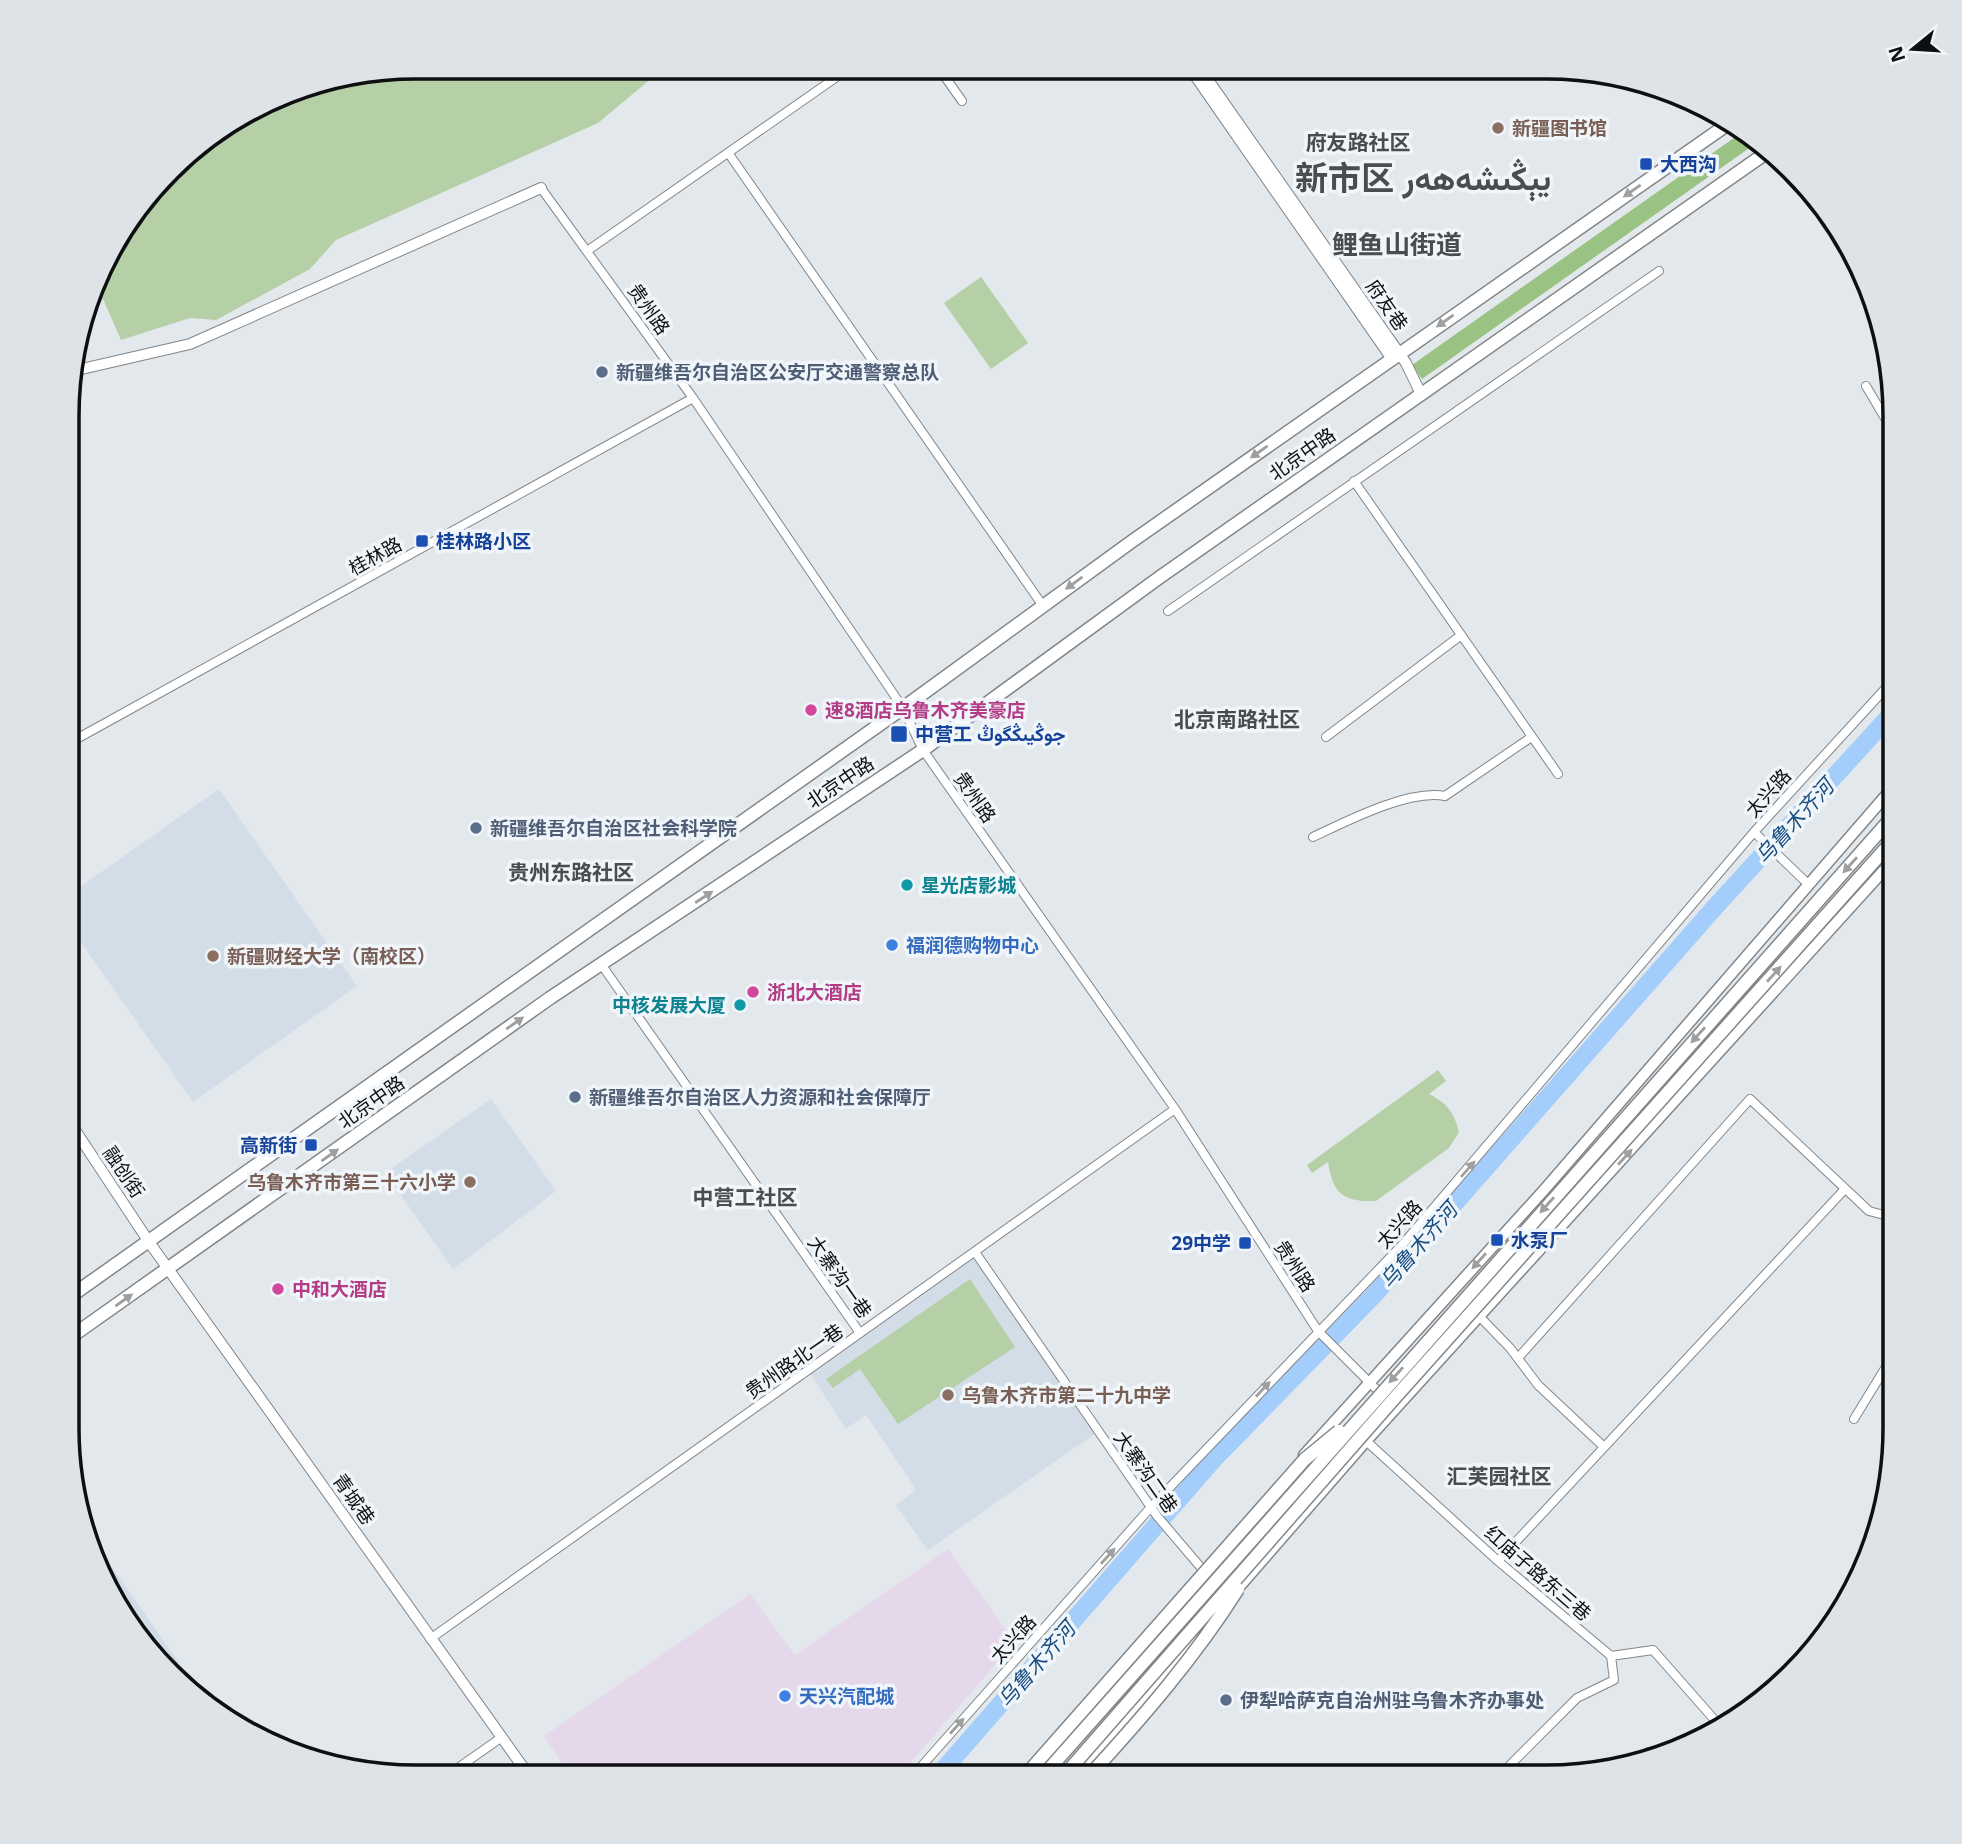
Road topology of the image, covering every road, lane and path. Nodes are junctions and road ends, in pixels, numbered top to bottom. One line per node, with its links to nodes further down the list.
1 (834, 79): 7 (street)
2 (946, 79): 5 (street)
3 (1198, 79): 12 (street, 府友巷)
4 (1207, 79): 12 (street, 府友巷)
5 (962, 101)
6 (1722, 128): 12 (main road, 北京中路, one-way to 12)
7 (729, 154): 10 (street); 19 (street)
8 (1761, 156): 15 (main road, 北京中路)
9 (541, 188): 10 (street, 贵州路); 13 (street)
10 (587, 251): 16 (street, 贵州路)
11 (1660, 271): 18 (street)
12 (1395, 356): 15 (street, 府友巷); 19 (main road, 北京中路, one-way to 19)
13 (82, 369)
14 (1866, 386): 17 (street)
15 (1421, 394): 27 (main road, 北京中路)
16 (693, 398): 23 (street, 贵州路); 25 (street, 桂林路)
17 (1883, 415)
18 (1354, 481): 20 (street); 21 (street)
19 (1043, 606): 23 (main road, 北京中路)
20 (1168, 611)
21 (1460, 636): 24 (street); 26 (street)
22 (1883, 691): 31 (street, 太兴路)
23 (903, 708): 27 (street, 贵州路); 41 (main road, 北京中路)
24 (1326, 737)
25 (79, 738)
26 (1530, 738): 28 (street); 32 (street)
27 (923, 750): 36 (main road, 北京中路, one-way to 27); 37 (street, 贵州路)
28 (1558, 774)
29 (1883, 798): 35 (main road)
30 (1883, 828): 55 (main road, one-way to 55, bridge)
31 (1756, 834): 35 (street); 48 (street, 太兴路, one-way to 31)
32 (1313, 836)
33 (1883, 851): 59 (main road, one-way to 33, bridge)
34 (1883, 871): 45 (main road, one-way to 34)
35 (1807, 883): 51 (main road, one-way to 51)
36 (601, 964): 43 (main road, 北京中路, one-way to 36); 47 (street, 大寨沟一巷)
37 (1175, 1109): 42 (street, 贵州路北一巷); 48 (street, 贵州路)
38 (79, 1136): 41 (street, 融创街)
39 (1844, 1189): 40 (street); 49 (street); 57 (street)
40 (1883, 1215)
41 (149, 1242): 43 (street, 青城巷); 44 (main road, 北京中路)
42 (975, 1252): 47 (street, 贵州路北一巷); 58 (street, 大寨沟二巷)
43 (170, 1269): 46 (main road, 北京中路, one-way to 43); 63 (street, 青城巷)
44 (79, 1290)
45 (1479, 1316): 49 (street); 52 (main road)
46 (79, 1331)
47 (860, 1333): 63 (street, 贵州路北一巷)
48 (1319, 1333): 51 (street, 贵州路); 58 (street, 太兴路, one-way to 48)
49 (1518, 1358): 57 (street)
50 (1883, 1372): 54 (street)
51 (1369, 1382): 52 (street, 贵州路); 53 (main road)
52 (1396, 1408): 56 (main road)
53 (1338, 1416): 56 (street, 红庙子路东三巷); 61 (main road)
54 (1854, 1419)
55 (1352, 1425): 71 (main road, bridge); 72 (main road, bridge)
56 (1366, 1441): 60 (street, 红庙子路东三巷); 62 (main road)
57 (1604, 1447): 60 (street)
58 (1151, 1507): 61 (street, 大寨沟二巷); 69 (street, 太兴路, one-way to 58)
59 (1259, 1556): 73 (main road, bridge); 75 (main road, bridge)
60 (1498, 1561): 64 (street, 红庙子路东三巷)
61 (1201, 1571): 62 (street, 大寨沟二巷); 70 (main road)
62 (1228, 1599): 74 (main road)
63 (430, 1639): 66 (street, 青城巷)
64 (1611, 1656): 65 (street); 76 (street)
65 (1715, 1720)
66 (502, 1737): 67 (street); 68 (street, 青城巷)
67 (462, 1765)
68 (522, 1765)
69 (923, 1765)
70 (1031, 1765)
71 (1032, 1765)
72 (1053, 1765)
73 (1074, 1765)
74 (1092, 1765)
75 (1094, 1765)
76 (1509, 1765)

